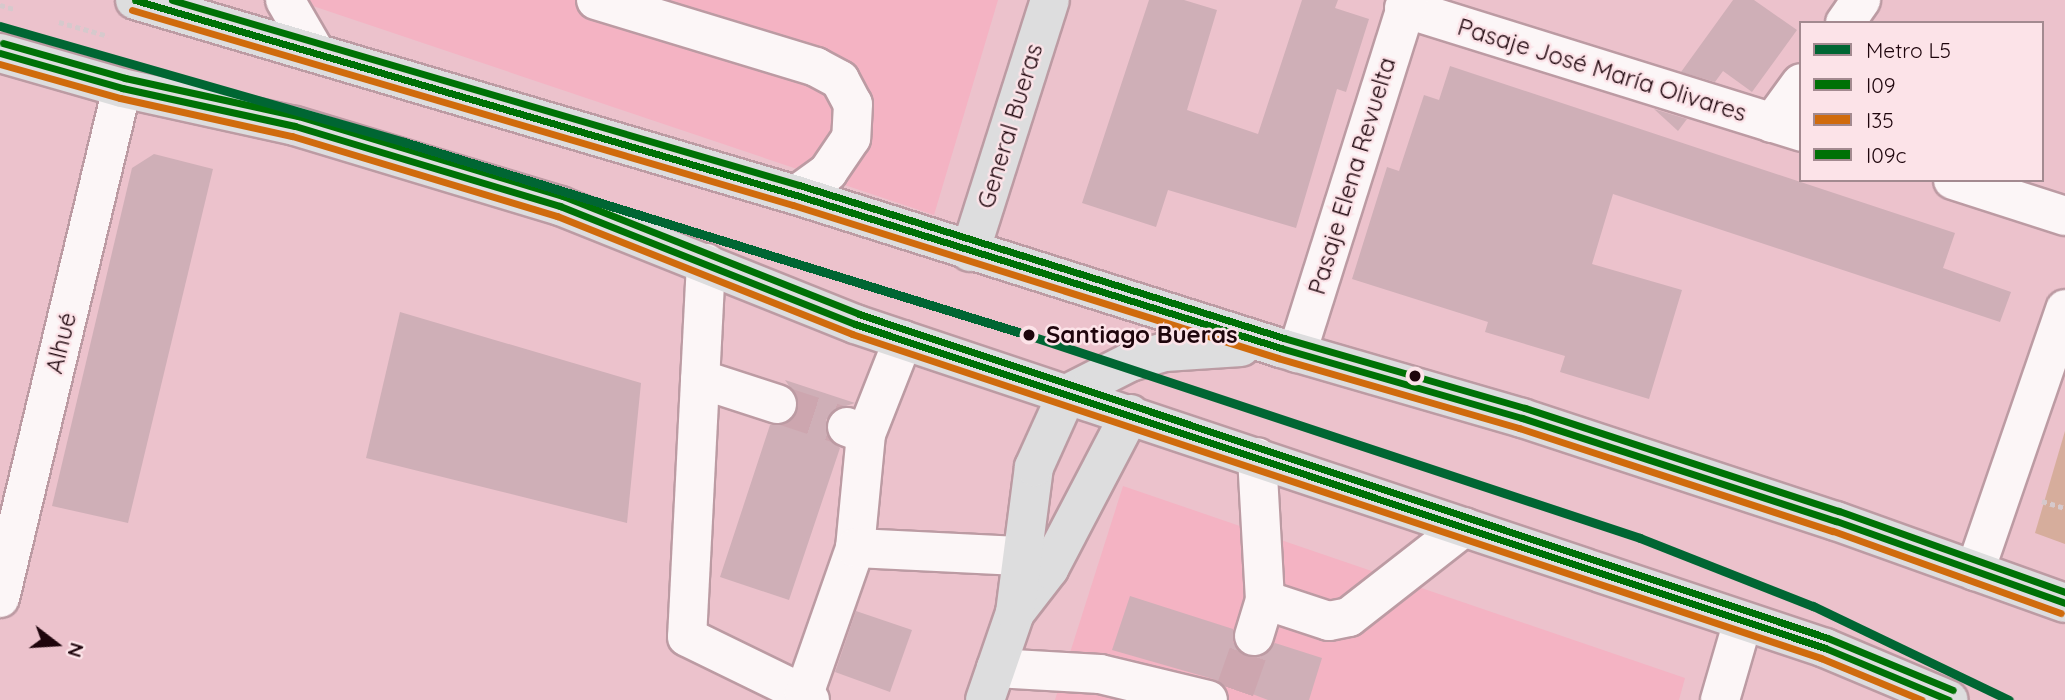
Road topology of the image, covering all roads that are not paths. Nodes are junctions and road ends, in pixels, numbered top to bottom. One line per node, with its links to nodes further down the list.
1 (135, 0): 8 (main road)
2 (285, 0): 8 (street)
3 (596, 0): 14 (street)
4 (1049, 0): 16 (main road, General Bueras)
5 (1861, 0): 7 (street)
6 (1406, 4): 12 (street, Pasaje José María Olivares); 20 (street, Pasaje Elena Revuelta)
7 (1845, 21)
8 (314, 50): 14 (main road)
9 (0, 53): 10 (main road)
10 (122, 88): 17 (main road); 30 (street, Alhué)
11 (1799, 89): 12 (street)
12 (1786, 127)
13 (1959, 182): 15 (street)
14 (796, 195): 16 (main road)
15 (2065, 216)
16 (970, 252): 20 (main road)
17 (706, 264): 19 (main road); 21 (street)
18 (2065, 309): 29 (street)
19 (903, 340): 22 (main road); 27 (street)
20 (1289, 351): 22 (main road); 29 (main road)
21 (701, 379): 23 (street); 35 (street)
22 (1067, 394): 24 (main road); 28 (main road)
23 (777, 404)
24 (1130, 414): 25 (main road); 32 (main road)
25 (1256, 457): 26 (main road); 26 (street)
26 (1464, 527): 33 (main road)
27 (855, 548): 28 (street); 35 (street)
28 (1020, 556): 32 (main road)
29 (1975, 571): 31 (main road)
30 (0, 598)
31 (2065, 603)
32 (1015, 613): 34 (main road)
33 (1743, 621): 37 (street); 38 (main road)
34 (990, 684): 36 (street)
35 (807, 697)
36 (1218, 697)
37 (1720, 700)
38 (1949, 700)

